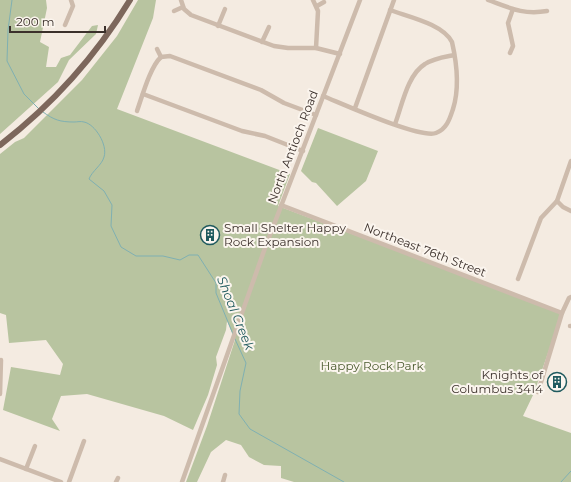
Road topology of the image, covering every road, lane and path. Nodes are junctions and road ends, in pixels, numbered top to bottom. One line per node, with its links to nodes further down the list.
1 (71, 0): 16 (street)
2 (130, 0): 32 (main road)
3 (181, 0): 10 (street)
4 (313, 0): 9 (street)
5 (360, 0): 23 (street, North Antioch Road)
6 (394, 0): 12 (street)
7 (488, 0): 13 (street)
8 (324, 2): 9 (street)
9 (317, 6): 20 (street)
10 (183, 7): 14 (street); 17 (street)
11 (225, 9): 17 (street)
12 (390, 10): 24 (street); 28 (street)
13 (513, 10): 15 (street); 22 (street)
14 (174, 11)
15 (547, 11)
16 (65, 26)
17 (218, 26): 19 (street)
18 (269, 27): 19 (street)
19 (262, 42): 20 (street)
20 (316, 48): 23 (street)
21 (157, 50): 25 (street)
22 (510, 53)
23 (340, 54): 27 (street, North Antioch Road)
24 (454, 55): 31 (street); 31 (street)
25 (161, 57): 26 (street); 30 (street)
26 (143, 94): 29 (street); 33 (street)
27 (323, 96): 28 (street); 30 (street, North Antioch Road)
28 (355, 108): 31 (street)
29 (138, 112)
30 (316, 115): 33 (street, North Antioch Road)
31 (395, 124)
32 (0, 145)
33 (303, 150): 36 (street, North Antioch Road)
34 (571, 161): 35 (street)
35 (557, 201): 37 (street); 38 (street)
36 (281, 205): 40 (street, Northeast 76th Street); 51 (street, North Antioch Road)
37 (571, 210)
38 (518, 279)
39 (571, 297): 40 (street)
40 (562, 313): 42 (street)
41 (1, 360): 43 (street)
42 (538, 392)
43 (0, 394)
44 (84, 441): 50 (street)
45 (35, 446): 47 (street)
46 (0, 459): 47 (street)
47 (26, 469): 49 (street)
48 (225, 475): 52 (street)
49 (61, 482)
50 (69, 482)
51 (182, 482)
52 (223, 482)

